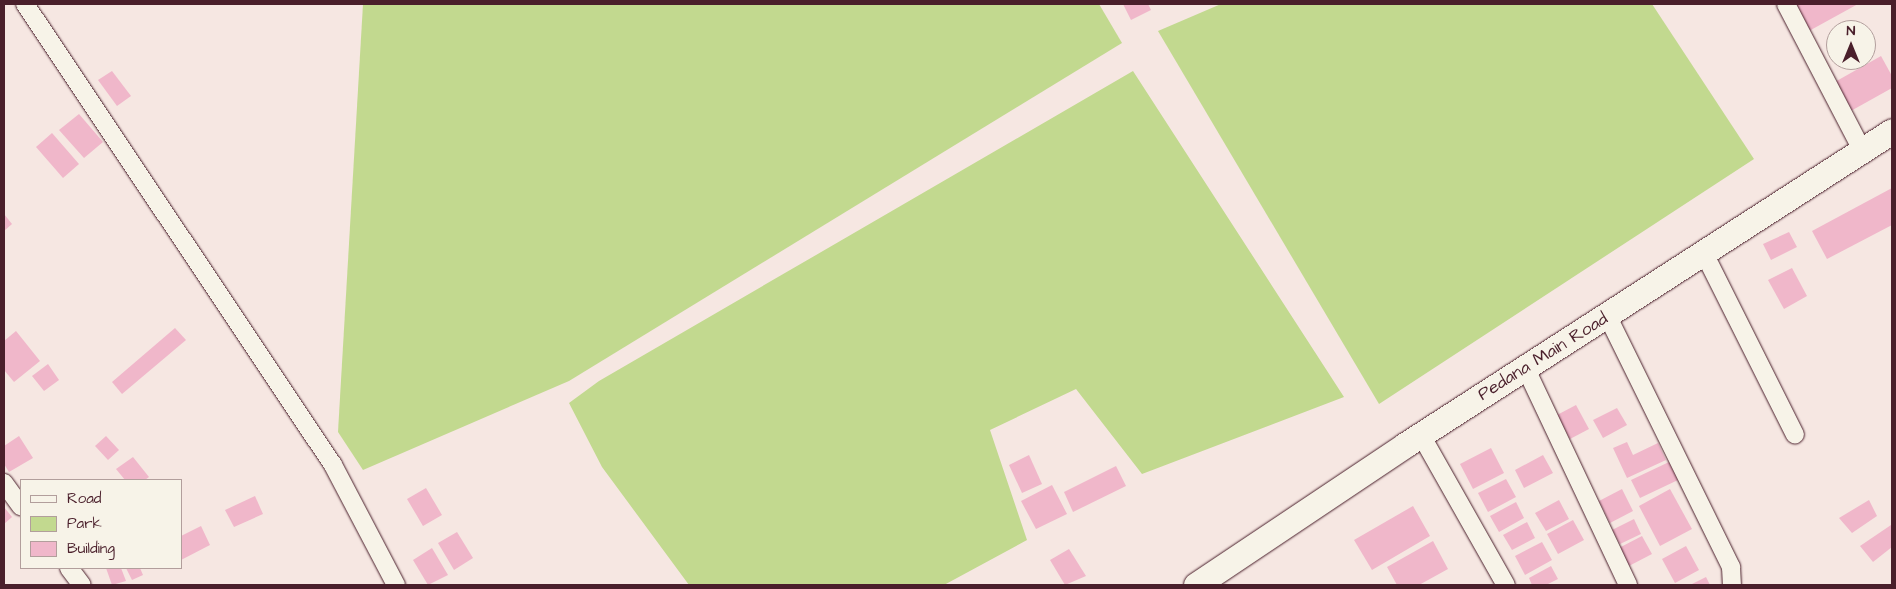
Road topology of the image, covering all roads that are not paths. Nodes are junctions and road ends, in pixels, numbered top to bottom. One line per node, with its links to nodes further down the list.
1 (26, 4): 15 (street)
2 (1786, 4): 4 (street)
3 (1892, 132): 4 (main road, Pedana Main Road)
4 (1862, 150): 5 (main road, Pedana Main Road)
5 (1704, 253): 6 (main road, Pedana Main Road); 9 (street)
6 (1608, 316): 7 (main road, Pedana Main Road); 18 (street)
7 (1526, 369): 8 (main road, Pedana Main Road); 17 (street)
8 (1421, 435): 13 (main road, Pedana Main Road); 16 (street)
9 (1795, 435)
10 (4, 483): 11 (street)
11 (20, 505)
12 (70, 569): 14 (street)
13 (1206, 582)
14 (82, 585)
15 (396, 585)
16 (1506, 585)
17 (1628, 585)
18 (1732, 585)

